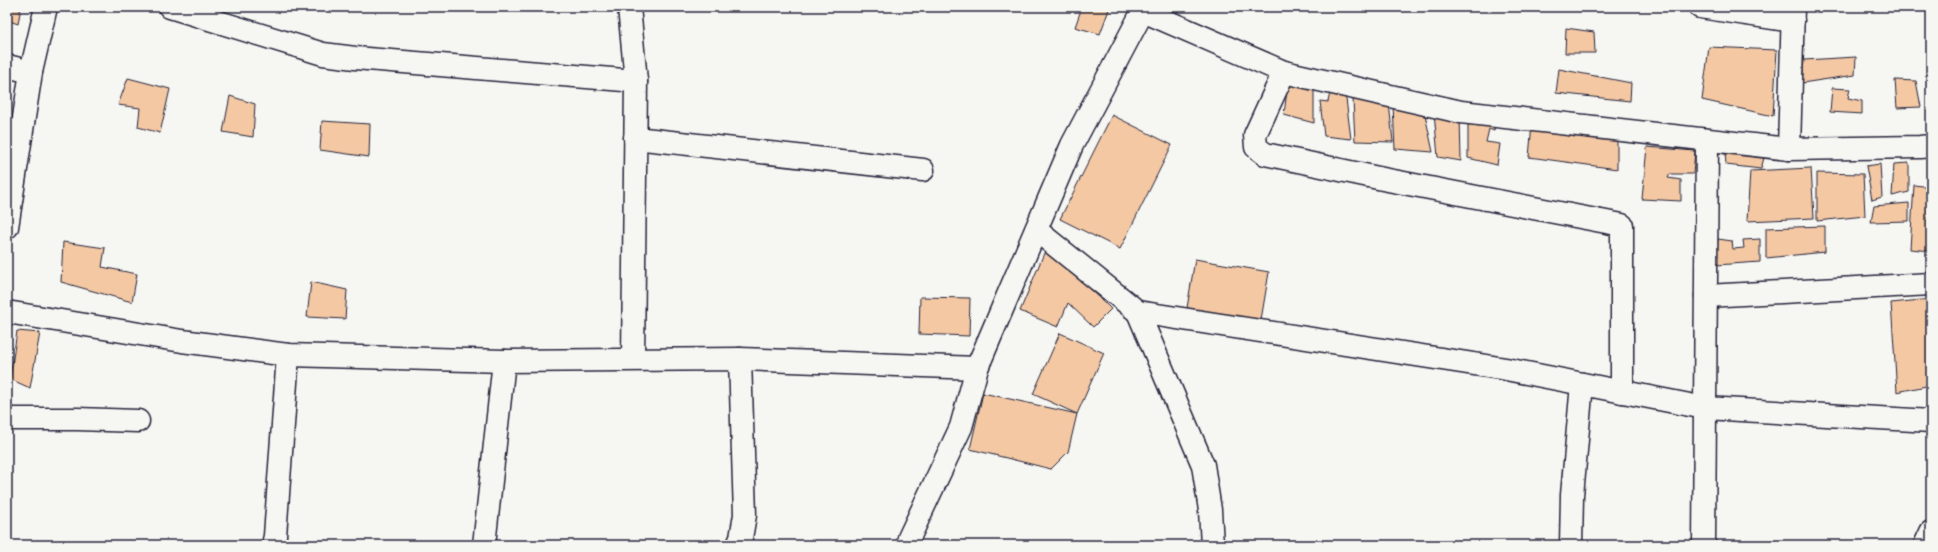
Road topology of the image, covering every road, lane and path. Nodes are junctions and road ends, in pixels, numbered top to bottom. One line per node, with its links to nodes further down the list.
1 (46, 7): 8 (street)
2 (170, 7): 10 (street)
3 (629, 7): 10 (street)
4 (1700, 7): 6 (street)
5 (1144, 9): 9 (street); 17 (street)
6 (1793, 14): 14 (street)
7 (7, 66): 8 (street)
8 (31, 72): 16 (street)
9 (1284, 72): 12 (street); 28 (street)
10 (636, 81): 11 (street)
11 (635, 138): 15 (street); 24 (street)
12 (1707, 140): 14 (street); 19 (street)
13 (1931, 146): 14 (street)
14 (1789, 149)
15 (923, 170)
16 (7, 227)
17 (1036, 230): 21 (street); 26 (street)
18 (1931, 284): 19 (street)
19 (1706, 296): 29 (street)
20 (7, 312): 22 (street)
21 (1138, 312): 27 (street); 38 (street)
22 (288, 356): 25 (street); 35 (street)
23 (740, 358): 24 (street); 26 (street); 37 (street)
24 (633, 359): 25 (street)
25 (504, 361): 36 (street)
26 (977, 368): 34 (street)
27 (1582, 384): 28 (street); 39 (street)
28 (1622, 392): 29 (street)
29 (1705, 408): 32 (street); 40 (street)
30 (7, 419): 31 (street)
31 (138, 421)
32 (1931, 421)
33 (1931, 532): 41 (street)
34 (909, 538)
35 (273, 545)
36 (484, 545)
37 (738, 545)
38 (1212, 545)
39 (1571, 545)
40 (1704, 545)
41 (1925, 545)

